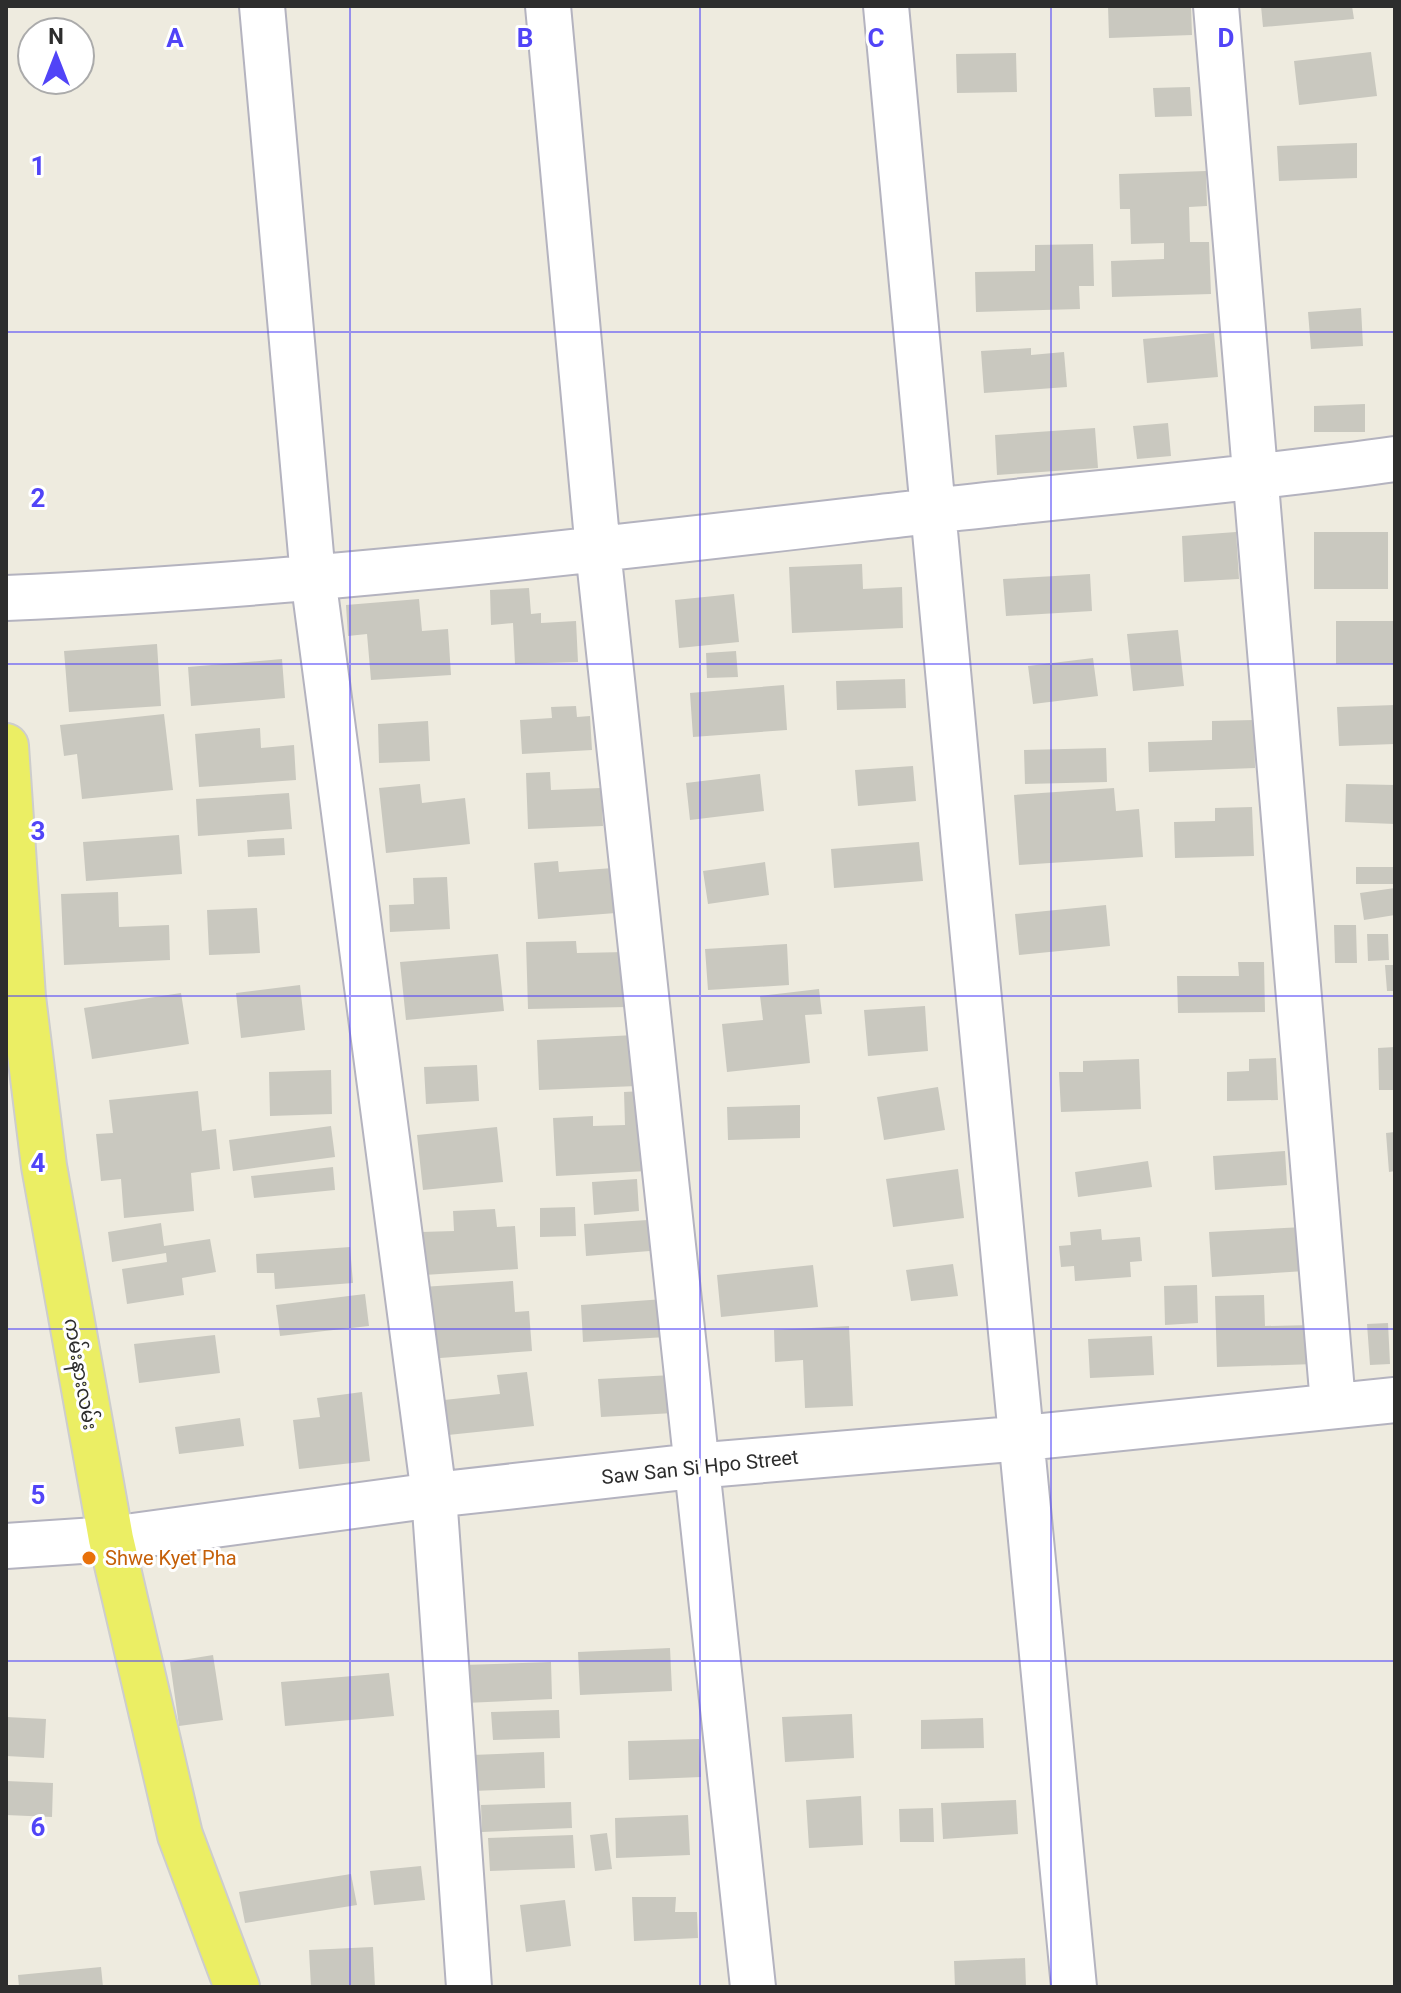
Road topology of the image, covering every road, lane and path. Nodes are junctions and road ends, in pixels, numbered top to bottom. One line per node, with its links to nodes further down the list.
1 (262, 6): 9 (street)
2 (548, 6): 8 (street)
3 (886, 6): 7 (street)
4 (1216, 6): 6 (street)
5 (1395, 459): 6 (street)
6 (1257, 479): 7 (street); 13 (street)
7 (930, 511): 8 (street); 14 (street)
8 (598, 550): 9 (street); 15 (street)
9 (313, 577): 10 (street); 16 (street)
10 (6, 598)
11 (6, 746): 17 (main road, ကမ်းနားလမ်း)
12 (1395, 1400): 13 (street, Saw San Si Hpo Street)
13 (1333, 1404): 14 (street, Saw San Si Hpo Street)
14 (1024, 1438): 15 (street, Saw San Si Hpo Street); 22 (street)
15 (694, 1466): 16 (street, Saw San Si Hpo Street); 21 (street)
16 (434, 1495): 17 (street, Saw San Si Hpo Street); 20 (street)
17 (111, 1539): 18 (street, Saw San Si Hpo Street); 19 (main road, ကမ်းနားလမ်း)
18 (6, 1546)
19 (237, 1987)
20 (469, 1987)
21 (753, 1987)
22 (1074, 1987)

